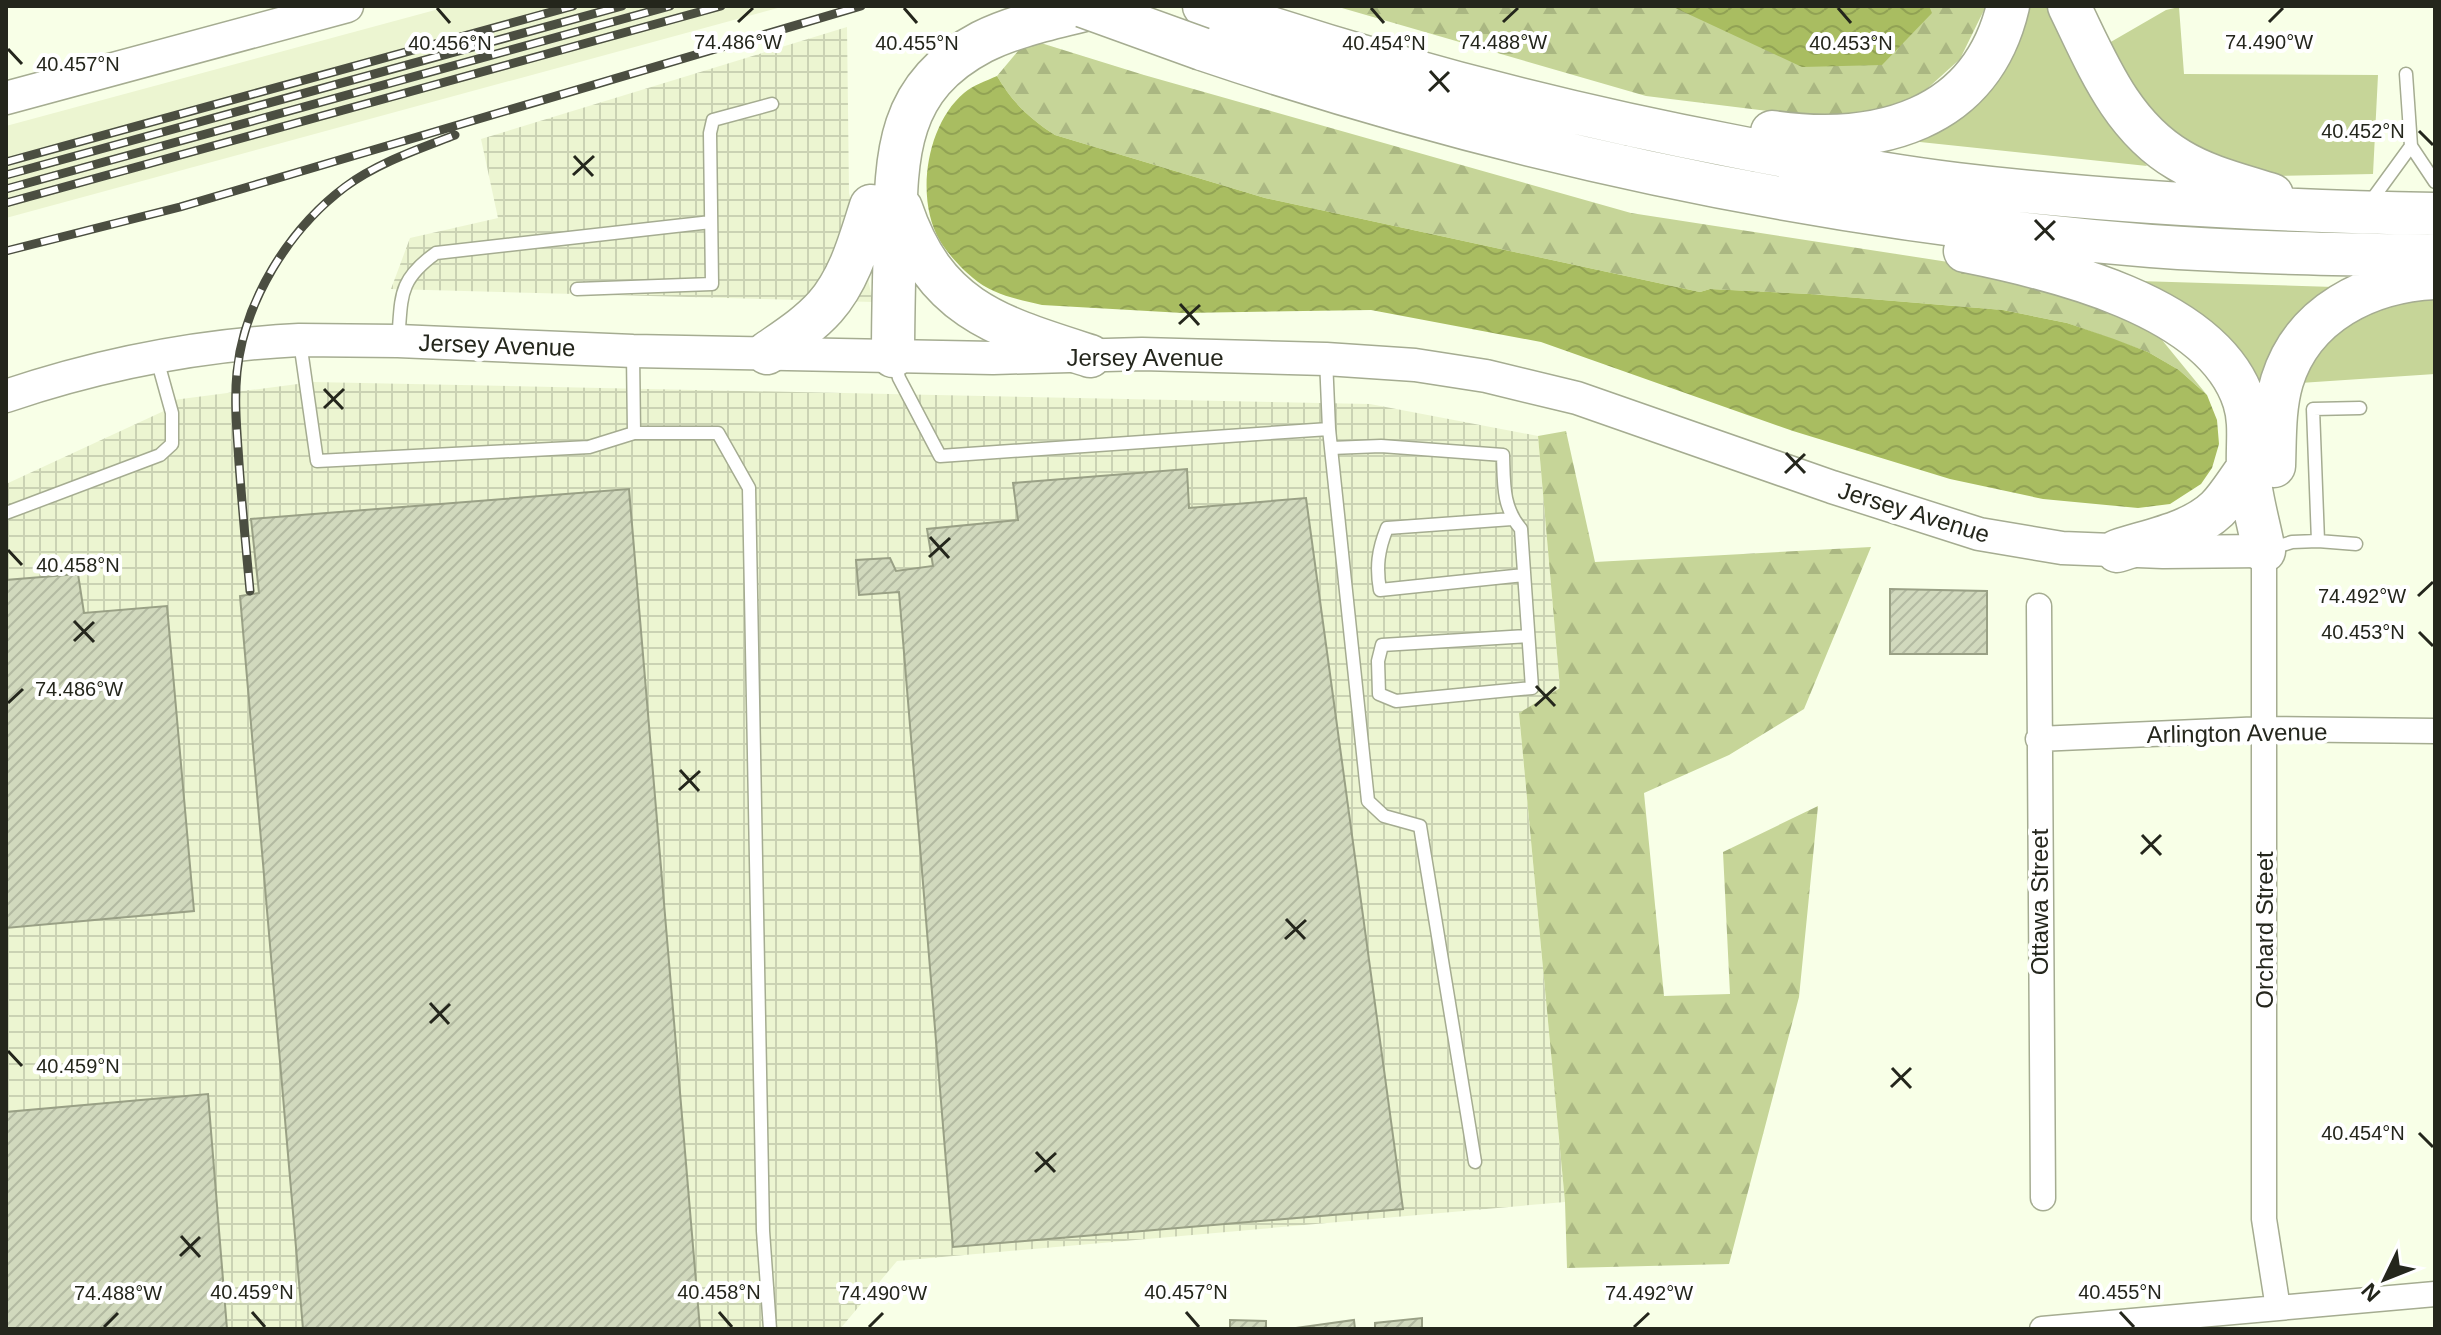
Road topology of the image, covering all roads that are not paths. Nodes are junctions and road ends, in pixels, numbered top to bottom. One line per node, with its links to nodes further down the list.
1 (347, 6): 9 (main road)
2 (1014, 6): 14 (highway)
3 (1083, 6): 15 (highway, bridge)
4 (1099, 6): 14 (highway)
5 (1204, 6): 11 (highway)
6 (2008, 6): 11 (highway)
7 (2069, 6): 16 (highway)
8 (2406, 74): 12 (lane)
9 (6, 98)
10 (772, 104): 18 (lane)
11 (1589, 117): 16 (highway)
12 (2411, 146): 13 (lane); 16 (lane)
13 (2435, 182)
14 (883, 199): 25 (highway); 26 (highway); 27 (highway)
15 (1791, 201): 19 (highway); 35 (highway)
16 (2345, 212): 17 (highway)
17 (2435, 214)
18 (711, 222): 21 (lane); 23 (lane)
19 (2435, 256)
20 (2435, 278): 35 (highway)
21 (577, 289)
22 (299, 340): 23 (main road, Jersey Avenue); 28 (main road, Jersey Avenue); 33 (lane)
23 (398, 341): 24 (main road, Jersey Avenue)
24 (633, 351): 25 (main road, Jersey Avenue); 33 (lane)
25 (767, 353): 26 (main road, Jersey Avenue)
26 (882, 355): 27 (main road, Jersey Avenue); 32 (lane)
27 (1090, 356): 29 (main road, Jersey Avenue)
28 (156, 357): 30 (main road, Jersey Avenue); 36 (lane)
29 (1326, 359): 32 (lane); 40 (main road, Jersey Avenue)
30 (6, 396)
31 (2360, 408): 35 (lane)
32 (1329, 429): 34 (lane)
33 (634, 433): 52 (lane)
34 (1331, 448): 37 (lane); 48 (lane)
35 (2285, 449): 38 (lane); 40 (highway); 41 (highway)
36 (6, 513)
37 (1512, 519): 42 (lane); 42 (lane)
38 (2318, 541): 39 (lane); 41 (lane)
39 (2356, 544)
40 (2117, 551): 41 (main road, Jersey Avenue)
41 (2264, 551): 45 (street, Orchard Street)
42 (1524, 575): 44 (lane)
43 (2039, 606): 47 (street, Ottawa Street)
44 (1528, 636): 44 (lane)
45 (2264, 729): 46 (street, Arlington Avenue); 47 (street, Arlington Avenue); 51 (street, Orchard Street)
46 (2435, 731)
47 (2038, 739): 49 (street, Ottawa Street)
48 (1475, 1162)
49 (2043, 1198)
50 (2435, 1294): 51 (street)
51 (2278, 1308): 53 (street)
52 (770, 1329)
53 (2042, 1329)

